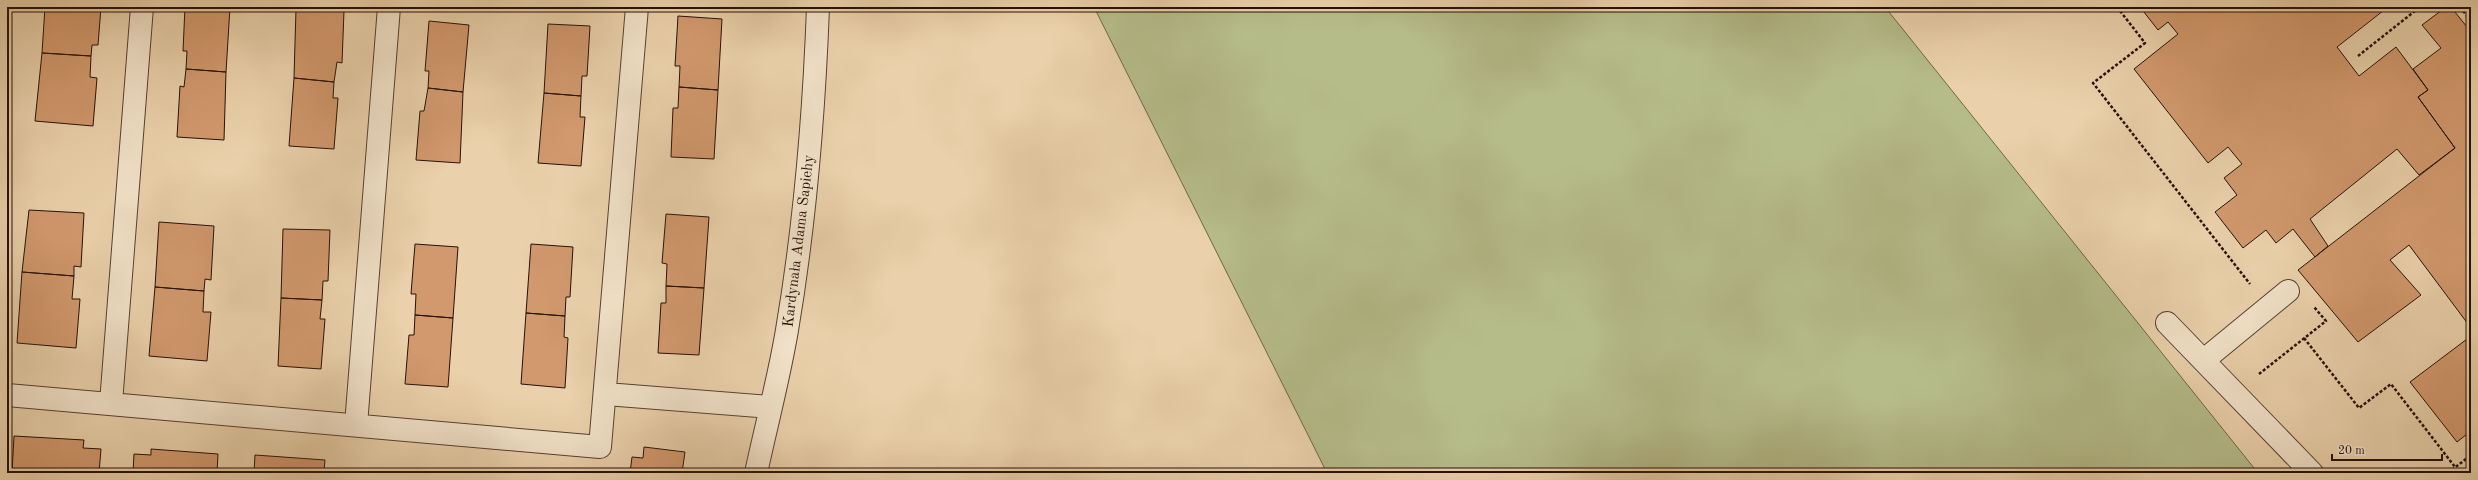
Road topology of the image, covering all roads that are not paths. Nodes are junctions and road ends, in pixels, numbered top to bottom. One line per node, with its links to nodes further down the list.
1 (142, 7): 10 (street)
2 (389, 7): 12 (street)
3 (637, 7): 8 (street)
4 (818, 7): 11 (street, Kardynała Adama Sapiehy)
5 (2288, 291): 7 (street)
6 (2167, 323): 7 (street)
7 (2204, 360): 14 (street)
8 (606, 394): 11 (street); 12 (street)
9 (7, 395): 10 (street)
10 (110, 403): 12 (street)
11 (770, 408): 13 (street, Kardynała Adama Sapiehy)
12 (356, 425)
13 (756, 473)
14 (2312, 473)

